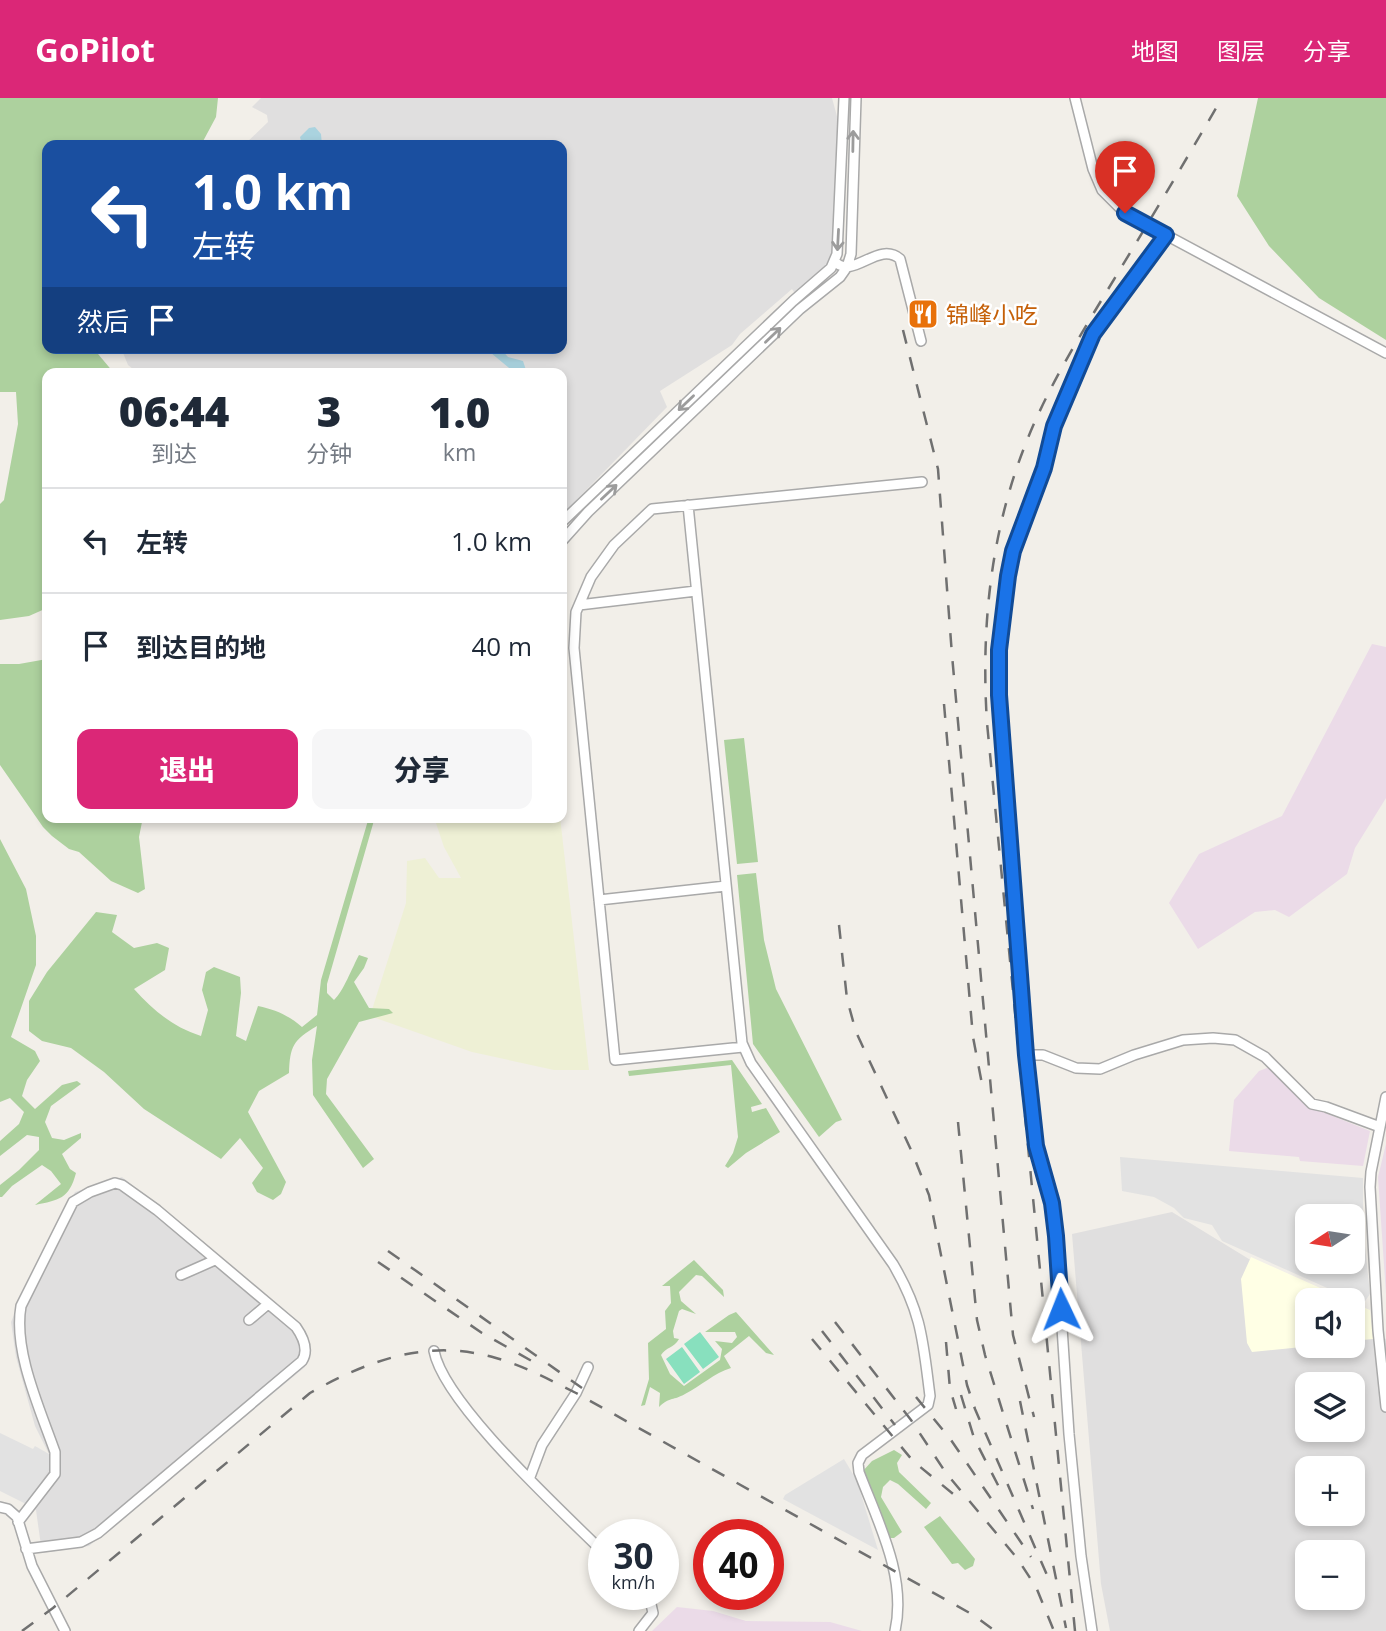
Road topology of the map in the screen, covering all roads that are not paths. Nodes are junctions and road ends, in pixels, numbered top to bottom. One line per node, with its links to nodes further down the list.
1 (844, 98): 5 (street, one-way to 5)
2 (856, 98): 6 (street, one-way to 2)
3 (1075, 98): 4 (street)
4 (1166, 235): 8 (street); 18 (street)
5 (834, 261): 6 (street); 11 (street, one-way to 11)
6 (851, 266): 7 (street); 12 (street, one-way to 6)
7 (921, 341)
8 (1386, 353)
9 (922, 482): 10 (street)
10 (688, 505): 13 (street); 14 (street)
11 (567, 517)
12 (567, 535)
13 (696, 591): 14 (street); 15 (street)
14 (579, 605): 16 (street)
15 (726, 886): 16 (street); 17 (street)
16 (599, 900): 17 (street)
17 (743, 1047): 36 (street)
18 (1026, 1055): 20 (street); 37 (street)
19 (1386, 1097): 20 (street)
20 (1380, 1127): 27 (street)
21 (215, 1260): 22 (street); 23 (street); 30 (street)
22 (181, 1275)
23 (268, 1304): 24 (street); 32 (street)
24 (249, 1320)
25 (435, 1351): 28 (street)
26 (587, 1367): 28 (street)
27 (1386, 1407)
28 (530, 1477): 31 (street)
29 (0, 1507): 30 (street)
30 (18, 1522): 32 (street)
31 (588, 1537)
32 (26, 1549): 34 (street)
33 (652, 1610): 35 (street)
34 (65, 1631)
35 (639, 1631)
36 (895, 1631)
37 (1092, 1631)

